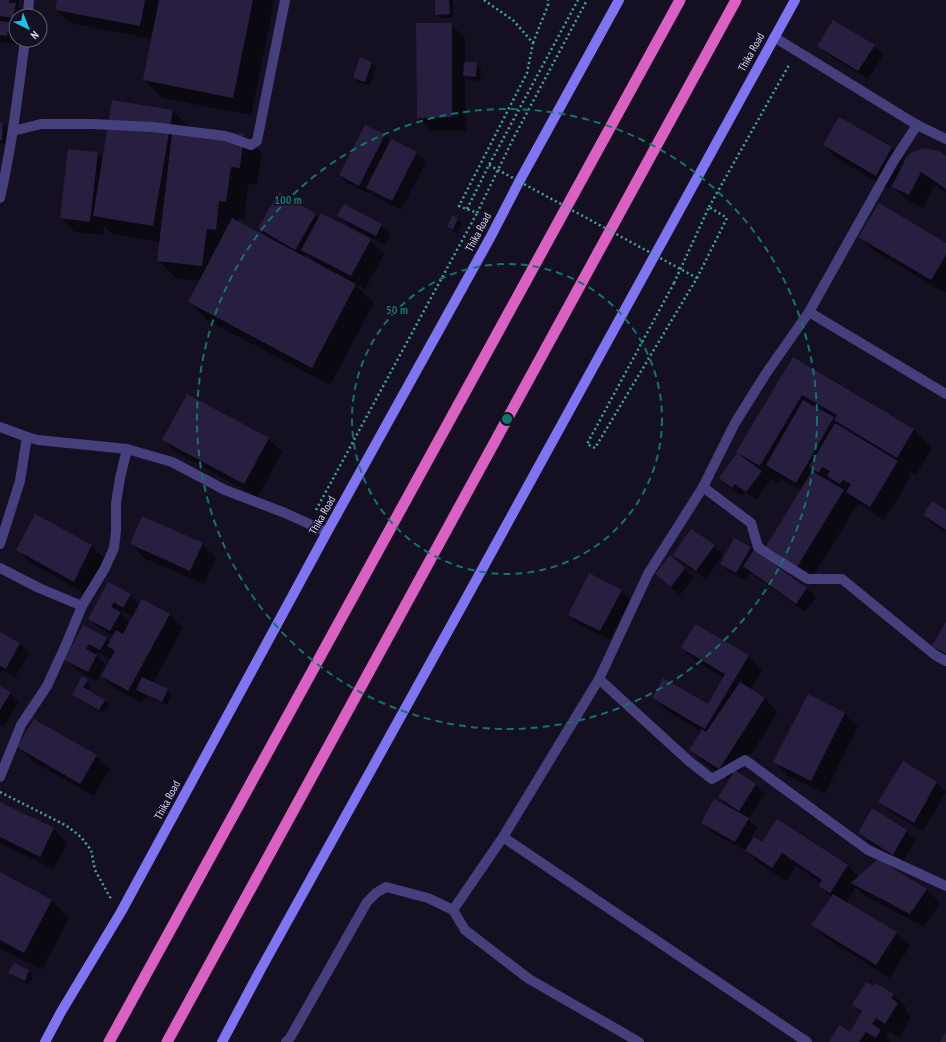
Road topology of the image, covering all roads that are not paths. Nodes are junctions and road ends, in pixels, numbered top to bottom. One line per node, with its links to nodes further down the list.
1 (285, 0): 9 (street)
2 (618, 0): 18 (main road, Thika Road)
3 (680, 0): 29 (highway)
4 (736, 0): 30 (highway)
5 (794, 0): 6 (main road, Thika Road)
6 (774, 37): 8 (street); 31 (main road, Thika Road)
7 (24, 48): 9 (street)
8 (917, 125): 10 (street); 12 (street)
9 (13, 131): 11 (street)
10 (946, 139)
11 (0, 198)
12 (809, 312): 13 (street); 17 (street)
13 (946, 394)
14 (0, 427): 15 (street)
15 (27, 437): 16 (street); 19 (street)
16 (127, 449): 18 (street); 21 (street)
17 (703, 487): 22 (street); 23 (street)
18 (327, 532): 28 (main road, Thika Road)
19 (0, 544)
20 (0, 568): 21 (street)
21 (82, 606): 24 (street)
22 (946, 661)
23 (599, 679): 25 (street); 26 (street)
24 (0, 777)
25 (503, 837): 27 (street); 34 (street)
26 (946, 886)
27 (453, 910): 32 (street); 33 (street)
28 (45, 1042)
29 (109, 1042)
30 (167, 1042)
31 (222, 1042)
32 (286, 1042)
33 (639, 1042)
34 (807, 1042)

